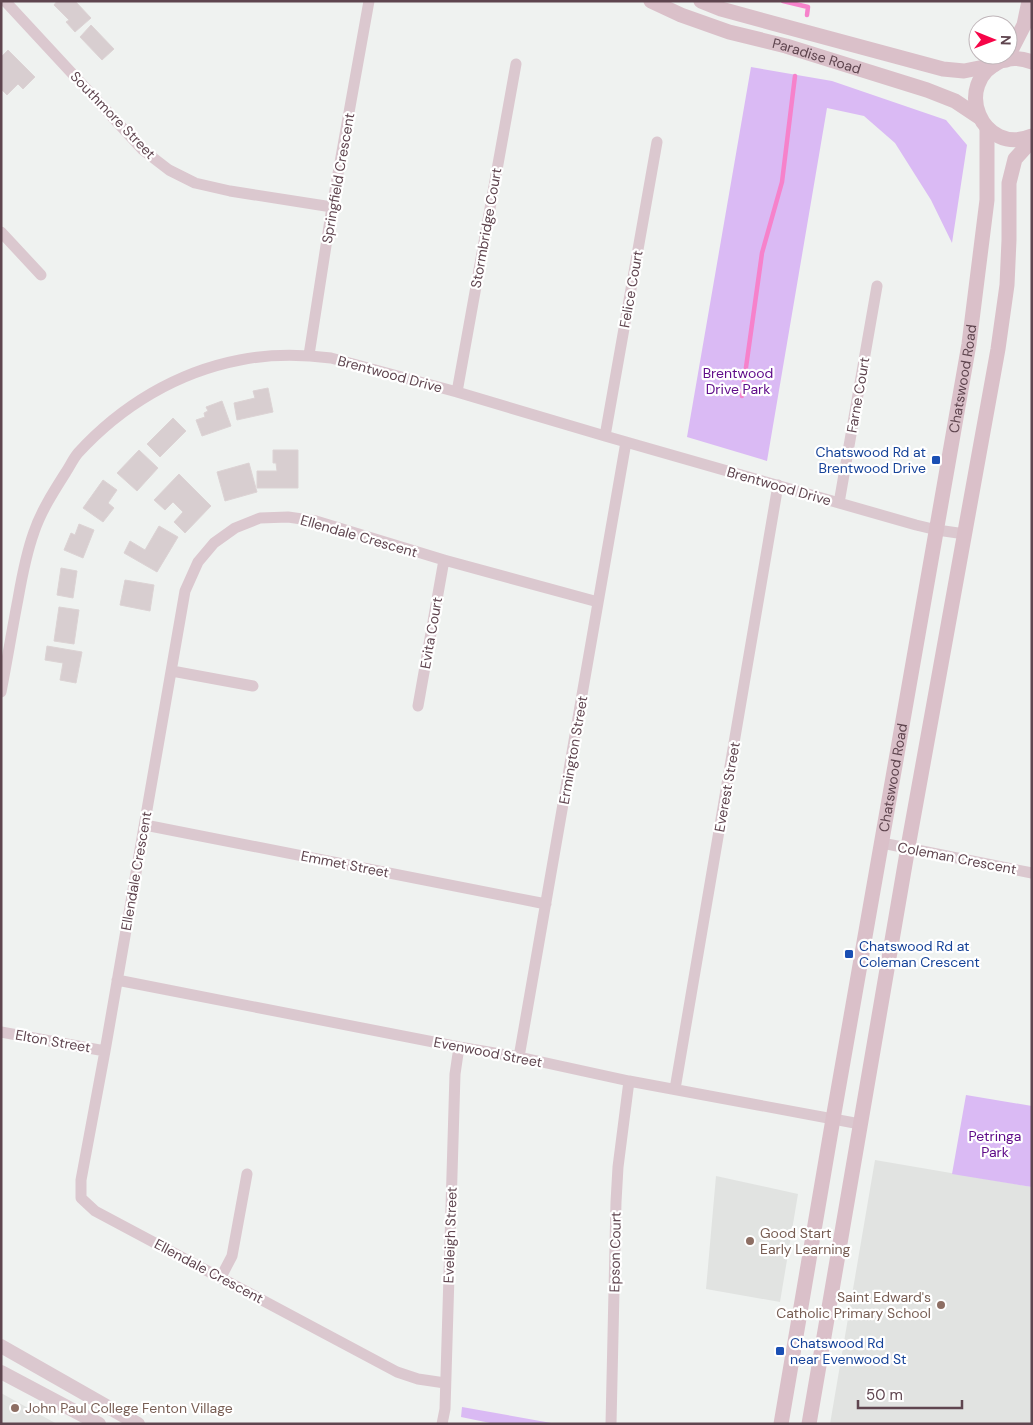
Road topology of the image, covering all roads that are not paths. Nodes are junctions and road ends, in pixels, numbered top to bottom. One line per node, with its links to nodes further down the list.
1 (5, 1): 16 (street, Southmore Street)
2 (370, 1): 16 (street, Springfield Crescent)
3 (651, 1): 12 (main road, Paradise Road)
4 (701, 1): 10 (main road, Paradise Road)
5 (1029, 1): 6 (main road, Chatswood Road)
6 (1018, 34)
7 (1018, 58): 8 (main road)
8 (1032, 62)
9 (516, 64): 21 (street, Stormbridge Court)
10 (988, 65)
11 (996, 65): 12 (main road, Chatswood Road)
12 (983, 123): 13 (main road); 26 (main road, Chatswood Road)
13 (1032, 136)
14 (1032, 140): 27 (main road, Chatswood Road)
15 (657, 142): 22 (street, Felice Court)
16 (332, 207): 20 (street, Springfield Crescent)
17 (1, 232): 18 (street)
18 (41, 275)
19 (877, 286): 25 (street, Farne Court)
20 (309, 355): 21 (street, Brentwood Drive); 30 (street, Brentwood Drive)
21 (457, 392): 22 (street, Brentwood Drive)
22 (606, 436): 23 (street, Brentwood Drive)
23 (626, 442): 24 (street, Brentwood Drive); 29 (street, Ermington Street)
24 (778, 485): 25 (street, Brentwood Drive); 46 (street, Everest Street)
25 (839, 503): 26 (street, Brentwood Drive)
26 (937, 530): 27 (street, Brentwood Drive); 36 (main road, Chatswood Road)
27 (965, 534): 37 (main road, Chatswood Road)
28 (444, 560): 29 (street, Ellendale Crescent); 31 (street, Ellendale Crescent); 34 (street, Evita Court)
29 (598, 602): 39 (street, Ermington Street)
30 (7, 626): 33 (street, Brentwood Drive)
31 (172, 671): 32 (street); 35 (street, Ellendale Crescent)
32 (253, 686)
33 (1, 692)
34 (418, 706)
35 (145, 825): 39 (street, Emmet Street); 40 (street, Ellendale Crescent)
36 (882, 843): 37 (street, Coleman Crescent); 47 (main road, Chatswood Road)
37 (908, 847): 38 (street, Coleman Crescent); 48 (main road, Chatswood Road)
38 (1032, 873)
39 (546, 904): 44 (street, Ermington Street)
40 (117, 980): 42 (street, Evenwood Street); 43 (street, Ellendale Crescent)
41 (1, 1032): 43 (street, Elton Street)
42 (459, 1047): 44 (street, Evenwood Street); 53 (street, Eveleigh Street)
43 (105, 1051): 50 (street, Ellendale Crescent)
44 (519, 1057): 45 (street, Evenwood Street)
45 (628, 1081): 46 (street, Evenwood Street); 57 (street, Epson Court)
46 (675, 1089): 47 (street, Evenwood Street)
47 (833, 1119): 48 (street, Evenwood Street); 58 (main road, Chatswood Road)
48 (860, 1124): 59 (main road, Chatswood Road)
49 (247, 1174): 50 (street)
50 (220, 1277): 53 (street, Ellendale Crescent)
51 (1, 1346): 55 (street)
52 (1, 1372): 54 (street)
53 (445, 1382): 56 (street, Eveleigh Street)
54 (99, 1424)
55 (138, 1424)
56 (442, 1424)
57 (611, 1424)
58 (781, 1424)
59 (809, 1424)

